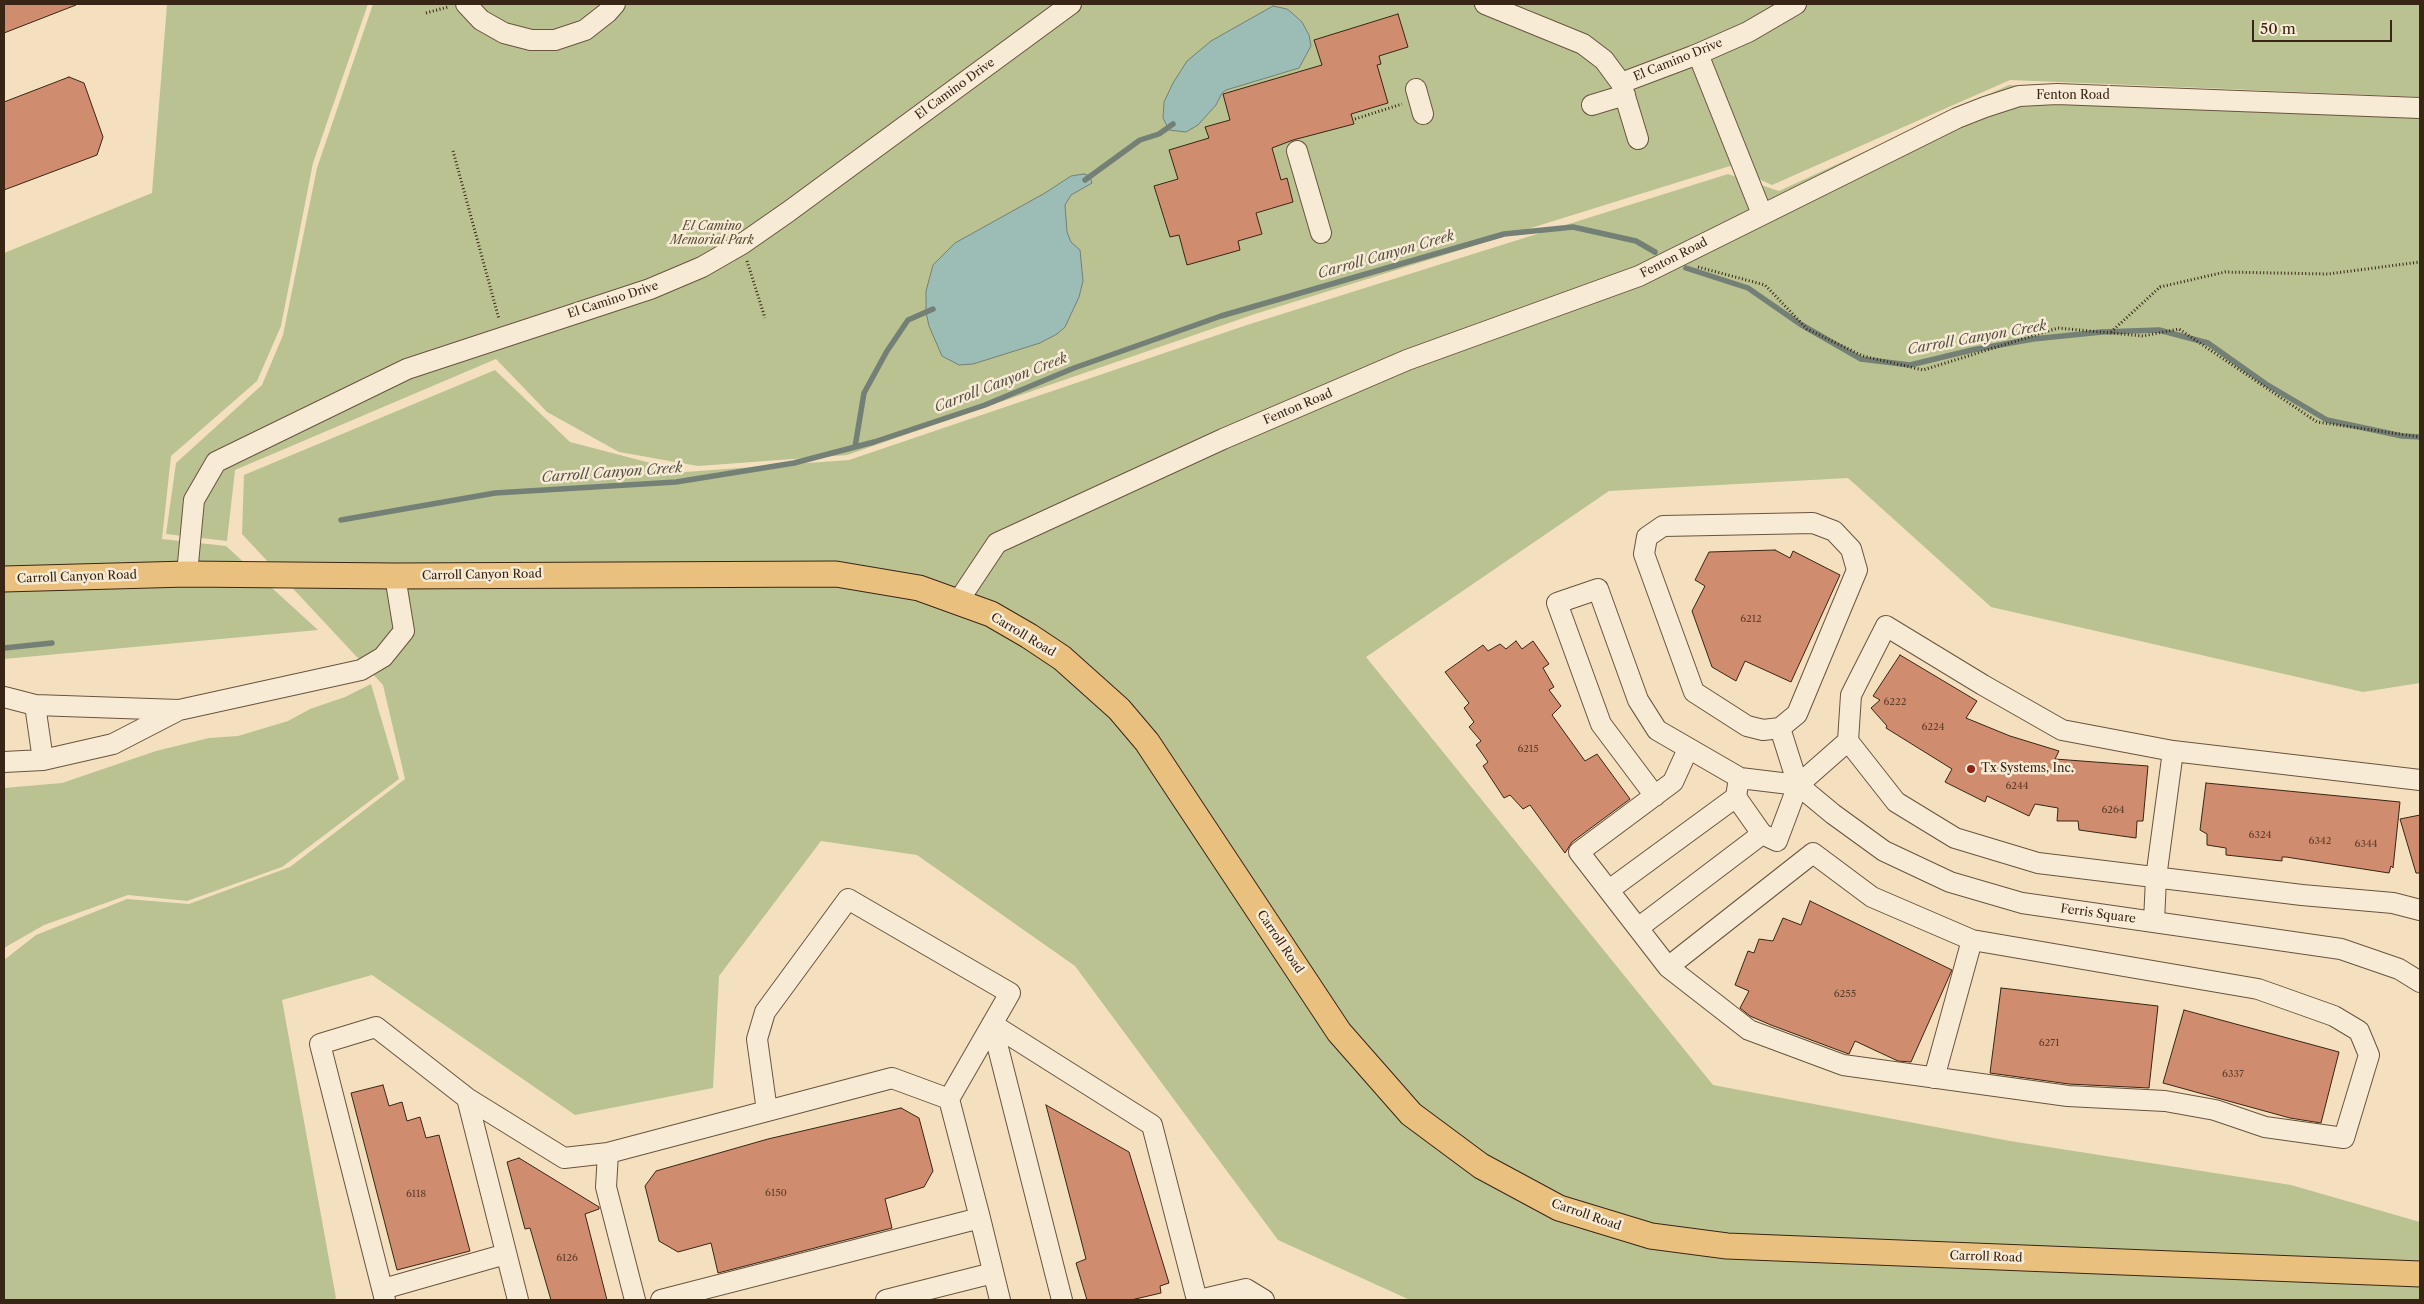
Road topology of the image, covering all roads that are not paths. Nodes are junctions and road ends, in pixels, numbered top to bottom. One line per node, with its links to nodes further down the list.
1 (615, 4): 5 (street)
2 (1071, 4): 14 (street, El Camino Drive)
3 (1485, 4): 7 (street, El Camino Drive)
4 (1796, 4): 6 (street, El Camino Drive)
5 (459, 5)
6 (1698, 54): 7 (street, El Camino Drive); 12 (street)
7 (1623, 89): 8 (street); 10 (street)
8 (1592, 105)
9 (2420, 108): 12 (street, Fenton Road)
10 (1638, 139)
11 (1297, 151): 13 (street)
12 (1762, 214): 17 (street, Fenton Road)
13 (1321, 233)
14 (187, 574): 15 (main road, Carroll Canyon Road); 16 (main road, Carroll Canyon Road)
15 (395, 576): 17 (main road, Carroll Canyon Road); 20 (street)
16 (4, 579)
17 (957, 603): 50 (main road, Carroll Road)
18 (4, 697): 19 (street)
19 (34, 705): 20 (street); 25 (street)
20 (179, 710): 25 (street)
21 (1780, 728): 21 (street); 28 (street)
22 (1848, 741): 24 (street); 28 (street); 33 (street)
23 (1688, 749): 29 (street); 30 (street); 30 (street)
24 (2173, 752): 27 (street); 33 (street)
25 (43, 760): 26 (street)
26 (4, 762)
27 (2420, 780)
28 (1798, 785): 29 (street); 31 (street); 36 (street, Ferris Square)
29 (1738, 788): 31 (street); 34 (street)
30 (1655, 796): 34 (street)
31 (1769, 838): 32 (street); 37 (street)
32 (1796, 867): 38 (street); 39 (street)
33 (2156, 878): 35 (street); 36 (street)
34 (1609, 890): 37 (street)
35 (2420, 910)
36 (2154, 922): 40 (street, Ferris Square)
37 (1638, 928): 39 (street)
38 (1972, 940): 42 (street); 42 (street)
39 (1668, 967): 42 (street)
40 (2420, 982)
41 (992, 1024): 44 (street); 45 (street); 57 (street); 58 (street)
42 (1934, 1078)
43 (466, 1098): 46 (street); 48 (street); 51 (street)
44 (949, 1099): 45 (street); 47 (street)
45 (767, 1111): 46 (street)
46 (608, 1153): 53 (street)
47 (980, 1218): 49 (street); 54 (street)
48 (506, 1254): 51 (street); 52 (street)
49 (994, 1272): 55 (street); 56 (street)
50 (2420, 1274)
51 (384, 1295)
52 (518, 1300)
53 (635, 1300)
54 (661, 1300)
55 (886, 1300)
56 (1000, 1300)
57 (1062, 1300)
58 (1198, 1300): 59 (street)
59 (1264, 1300)

